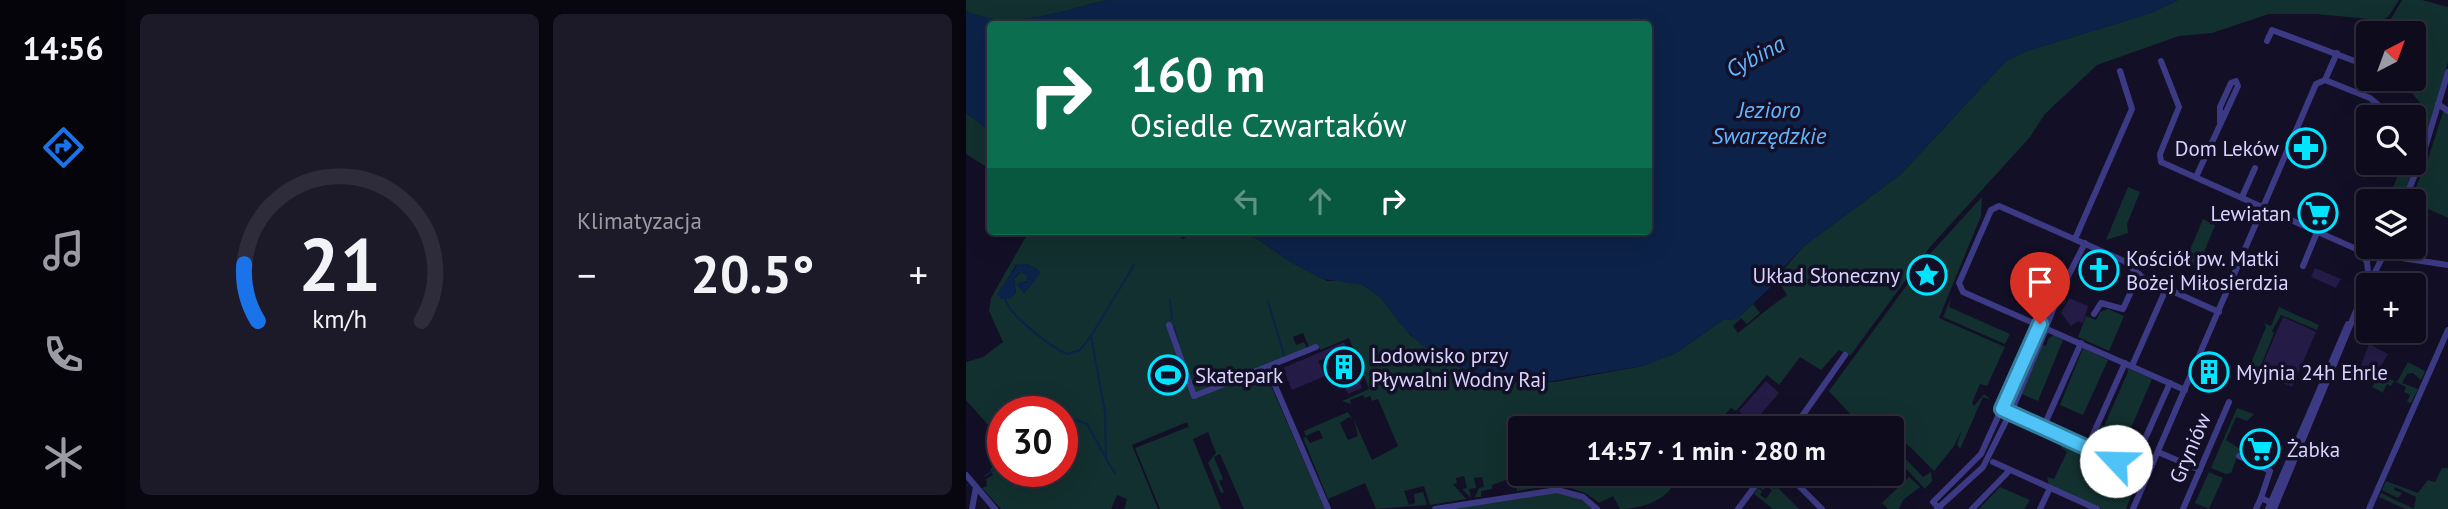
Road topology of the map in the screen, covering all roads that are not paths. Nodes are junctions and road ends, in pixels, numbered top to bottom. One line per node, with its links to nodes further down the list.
1 (2267, 41): 2 (street)
2 (2337, 53): 4 (street); 7 (street)
3 (2161, 61): 13 (street)
4 (2356, 61)
5 (2120, 71): 18 (street)
6 (2448, 72): 9 (street)
7 (2325, 80): 8 (street); 16 (street)
8 (2376, 104)
9 (2438, 104): 10 (street); 14 (street)
10 (2448, 111)
11 (2220, 122): 11 (street); 13 (street)
12 (2255, 168): 15 (street)
13 (2196, 177): 15 (street)
14 (2408, 189)
15 (2242, 197): 16 (street)
16 (2264, 206): 17 (street); 28 (street)
17 (2318, 230): 20 (street); 23 (street)
18 (2075, 239): 19 (street); 31 (street)
19 (2085, 243): 25 (street); 31 (street)
20 (2354, 246): 24 (street)
21 (2417, 259): 22 (street)
22 (2448, 265)
23 (2303, 267)
24 (2368, 273)
25 (2138, 274): 26 (street); 29 (street)
26 (2165, 289): 28 (street); 36 (street)
27 (2356, 311): 58 (street)
28 (2219, 312): 39 (street)
29 (2094, 314)
30 (1169, 325): 37 (street)
31 (2044, 326): 33 (street); 41 (street); 59 (street)
32 (2448, 330): 73 (street)
33 (2081, 343): 36 (street); 43 (street)
34 (1316, 347): 37 (street)
35 (1845, 355): 42 (street)
36 (2129, 365): 38 (street); 44 (street)
37 (1267, 367): 62 (street)
38 (2170, 383): 39 (street); 48 (street)
39 (2185, 390): 45 (street)
40 (2229, 401): 50 (street, Gryniów)
41 (2002, 409): 43 (street); 59 (street)
42 (1802, 416)
43 (2043, 428): 44 (street)
44 (2087, 448): 48 (street)
45 (2158, 452): 50 (street); 52 (street)
46 (2239, 456): 57 (street)
47 (1993, 462): 49 (street)
48 (2132, 468): 52 (street)
49 (2010, 470): 56 (street); 67 (street)
50 (2200, 470): 71 (street, Gryniów)
51 (966, 475): 55 (street)
52 (2148, 475): 70 (street)
53 (1755, 486): 65 (street)
54 (1799, 486): 66 (street)
55 (976, 487): 60 (street); 61 (street)
56 (2050, 488): 68 (street); 69 (street)
57 (2261, 498): 58 (street); 72 (street)
58 (2272, 506)
59 (1937, 507)
60 (972, 509)
61 (995, 509)
62 (1328, 509)
63 (1435, 509): 64 (street)
64 (1597, 509)
65 (1738, 509)
66 (1822, 509)
67 (1972, 509)
68 (2040, 509)
69 (2096, 509)
70 (2133, 509)
71 (2183, 509)
72 (2256, 509)
73 (2369, 509)

